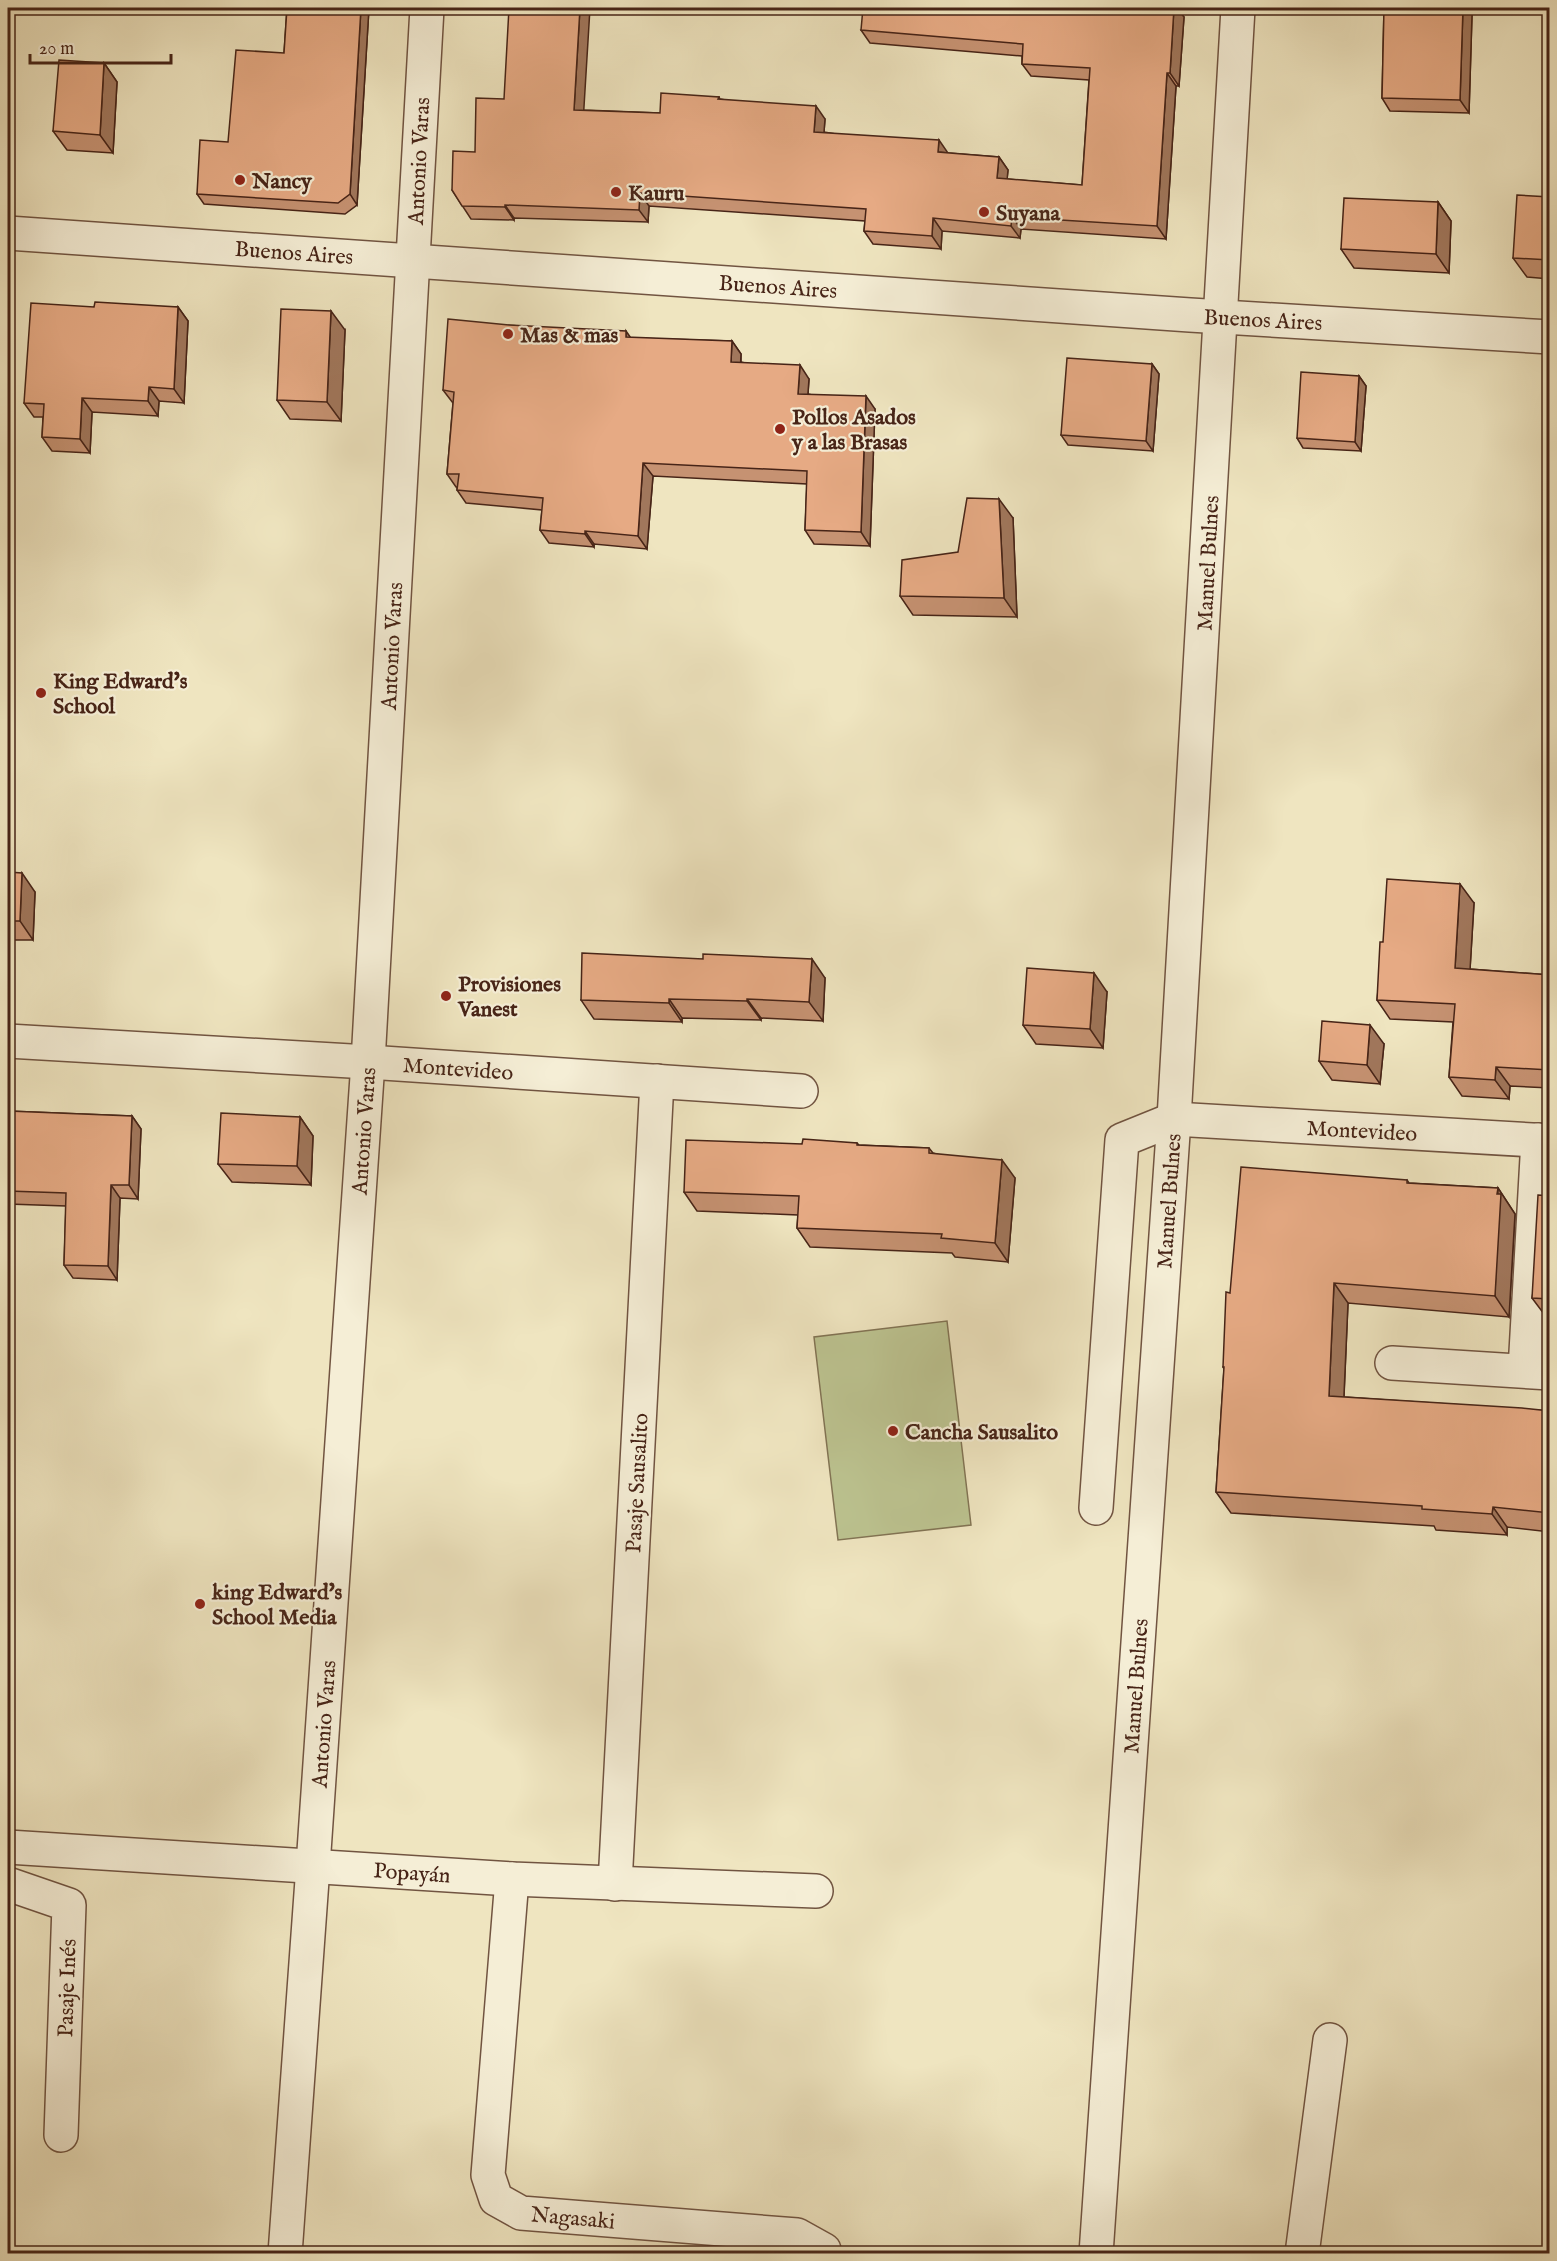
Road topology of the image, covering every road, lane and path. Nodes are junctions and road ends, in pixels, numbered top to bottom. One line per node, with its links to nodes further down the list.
1 (427, 8): 4 (street, Antonio Varas)
2 (1238, 8): 5 (street, Manuel Bulnes)
3 (8, 233): 4 (street, Buenos Aires)
4 (413, 260): 5 (street, Buenos Aires); 8 (street, Antonio Varas)
5 (1221, 317): 6 (street, Buenos Aires); 11 (street, Manuel Bulnes)
6 (1550, 337)
7 (8, 1041): 8 (street, Montevideo)
8 (368, 1062): 9 (street, Montevideo); 17 (street, Antonio Varas)
9 (657, 1081): 10 (street, Montevideo); 20 (street, Pasaje Sausalito)
10 (801, 1091)
11 (1174, 1119): 12 (street, Montevideo); 15 (street, Manuel Bulnes); 26 (street, Manuel Bulnes)
12 (1544, 1141): 14 (street)
13 (1392, 1363): 14 (street)
14 (1537, 1371)
15 (1096, 1509)
16 (8, 1847): 17 (street, Popayán)
17 (313, 1866): 18 (street, Popayán); 24 (street, Antonio Varas)
18 (512, 1879): 20 (street, Popayán); 25 (street, Nagasaki)
19 (8, 1884): 23 (street, Pasaje Inés)
20 (615, 1884): 21 (street, Popayán)
21 (816, 1891)
22 (1330, 2040): 27 (street)
23 (61, 2135)
24 (285, 2253)
25 (825, 2253)
26 (1096, 2253)
27 (1302, 2253)

